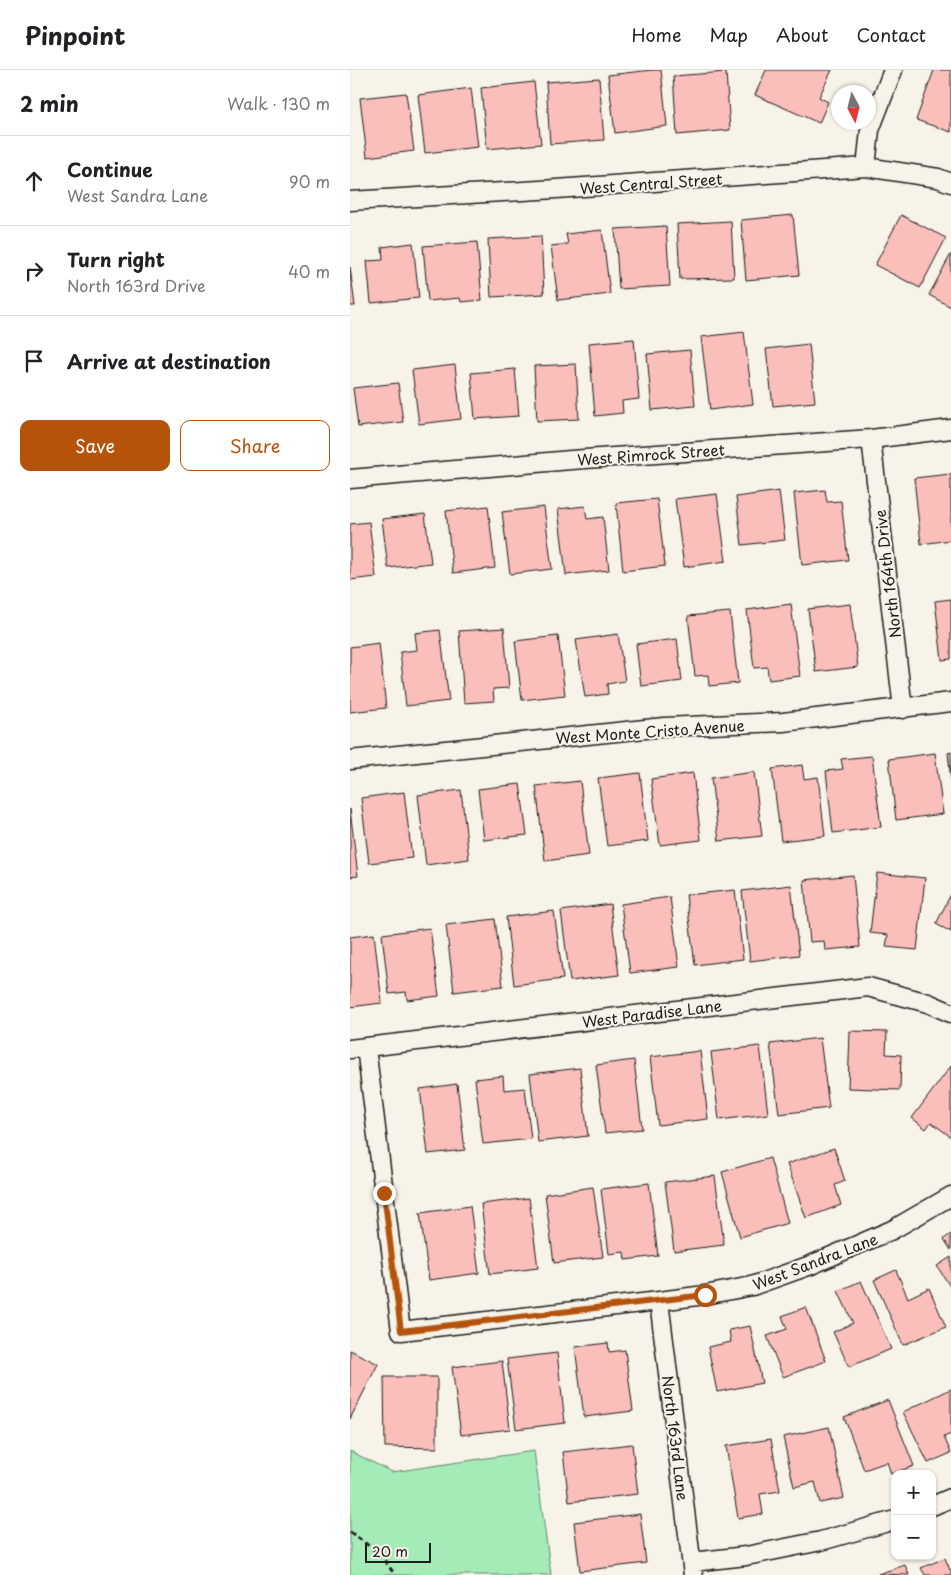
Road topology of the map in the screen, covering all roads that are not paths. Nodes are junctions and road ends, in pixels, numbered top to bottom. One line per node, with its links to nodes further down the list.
1 (893, 70): 2 (street)
2 (866, 167): 3 (street, West Central Street); 4 (street, West Central Street)
3 (951, 183)
4 (350, 201)
5 (951, 429): 6 (street, West Rimrock Street)
6 (871, 439): 7 (street, West Rimrock Street); 9 (street, North 164th Drive)
7 (350, 479)
8 (951, 702): 9 (street, West Monte Cristo Avenue)
9 (903, 708): 10 (street, West Monte Cristo Avenue)
10 (350, 760)
11 (951, 1013): 12 (street, West Paradise Lane)
12 (358, 1048): 14 (street, West Sandra Lane)
13 (951, 1196): 14 (street, West Sandra Lane)
14 (659, 1301): 18 (street, North 163rd Lane)
15 (951, 1498): 16 (street)
16 (936, 1504)
17 (891, 1521): 18 (street)
18 (693, 1569)

